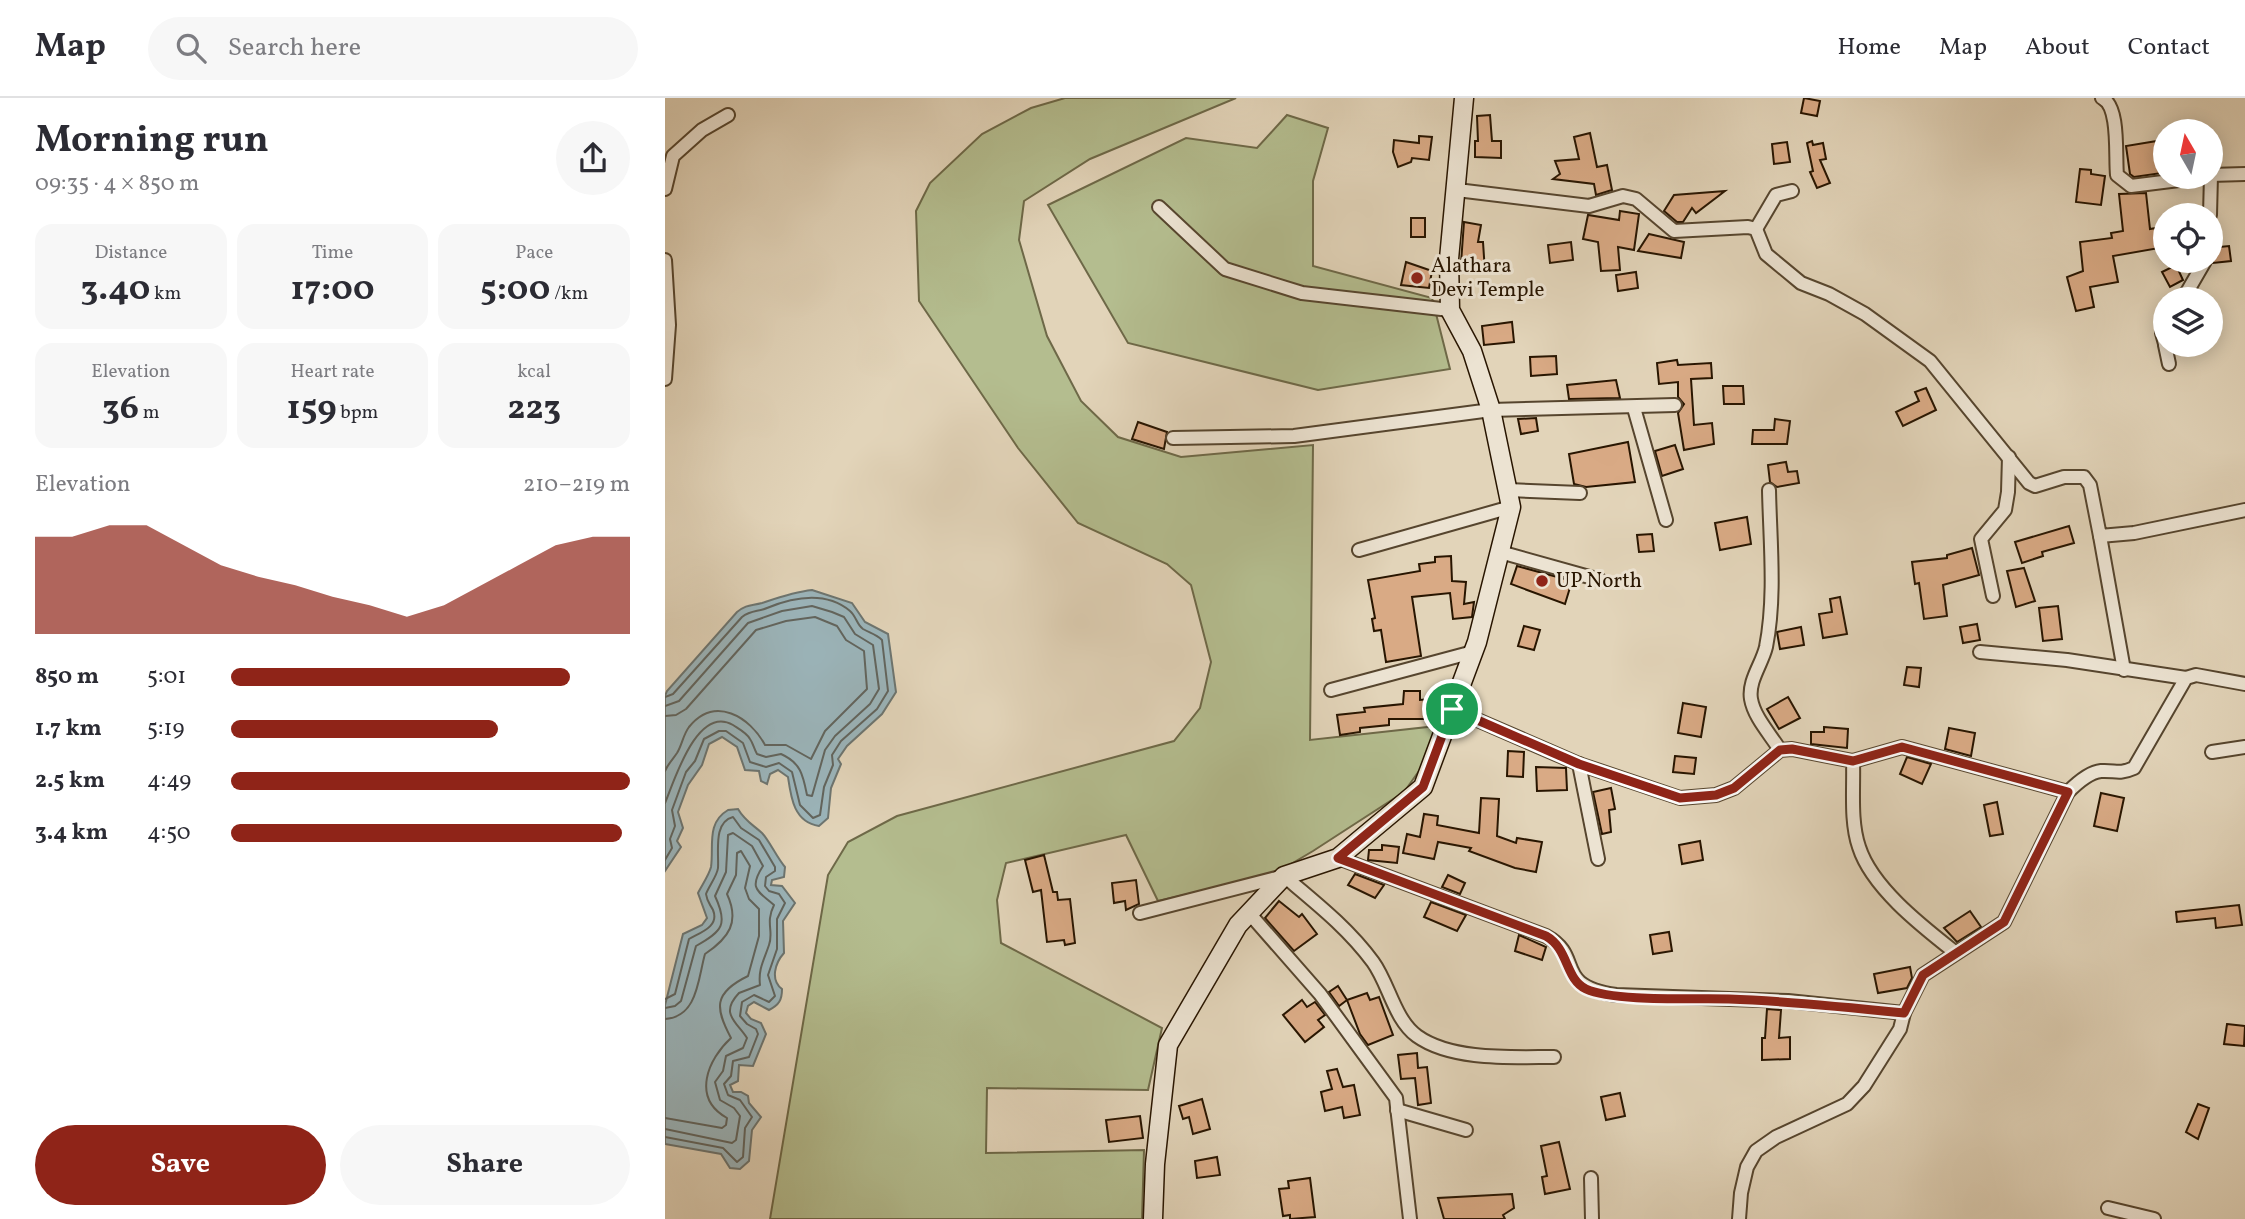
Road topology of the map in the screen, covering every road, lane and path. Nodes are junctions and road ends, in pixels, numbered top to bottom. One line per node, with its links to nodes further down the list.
1 (1464, 98): 8 (street)
2 (2102, 98): 6 (street)
3 (728, 115): 7 (street)
4 (2245, 174): 5 (street)
5 (2223, 175)
6 (2153, 183)
7 (665, 189)
8 (1457, 190): 11 (street); 13 (street)
9 (1793, 191): 11 (street)
10 (1159, 207): 13 (street)
11 (1756, 229): 21 (street)
12 (665, 260): 16 (street)
13 (1450, 310): 19 (street)
14 (2168, 357): 15 (street)
15 (2169, 364)
16 (665, 379)
17 (1675, 405): 18 (street)
18 (1635, 408): 19 (street); 26 (street)
19 (1491, 410): 20 (street); 24 (street)
20 (1173, 438)
21 (2009, 457): 27 (street); 31 (street)
22 (1769, 490): 40 (street)
23 (1580, 493): 24 (street)
24 (1510, 499): 28 (street); 29 (street)
25 (2245, 510): 27 (street)
26 (1666, 520)
27 (2100, 536): 34 (street)
28 (1359, 550)
29 (1500, 552): 30 (street); 32 (street)
30 (1600, 580)
31 (1993, 596)
32 (1473, 652): 37 (street); 38 (street)
33 (1980, 652): 34 (street)
34 (2124, 670): 35 (street)
35 (2186, 678): 36 (street); 44 (street)
36 (2245, 684)
37 (1331, 690)
38 (1452, 709): 43 (street); 45 (street)
39 (2245, 747): 41 (street)
40 (1780, 750): 42 (street); 43 (street)
41 (2212, 752)
42 (1853, 761): 44 (street); 50 (street)
43 (1579, 764): 46 (street)
44 (2068, 792): 50 (street)
45 (1338, 858): 47 (street); 51 (street)
46 (1598, 859)
47 (1284, 876): 48 (street); 49 (street); 52 (street)
48 (1140, 913)
49 (1249, 913): 53 (street); 57 (street)
50 (1956, 953): 51 (street)
51 (1904, 1013): 60 (street)
52 (1554, 1057)
53 (1397, 1110): 54 (street); 58 (street)
54 (1466, 1130)
55 (1591, 1178): 59 (street)
56 (2108, 1208): 61 (street)
57 (1153, 1219)
58 (1410, 1219)
59 (1592, 1219)
60 (1739, 1219)
61 (2154, 1219)

